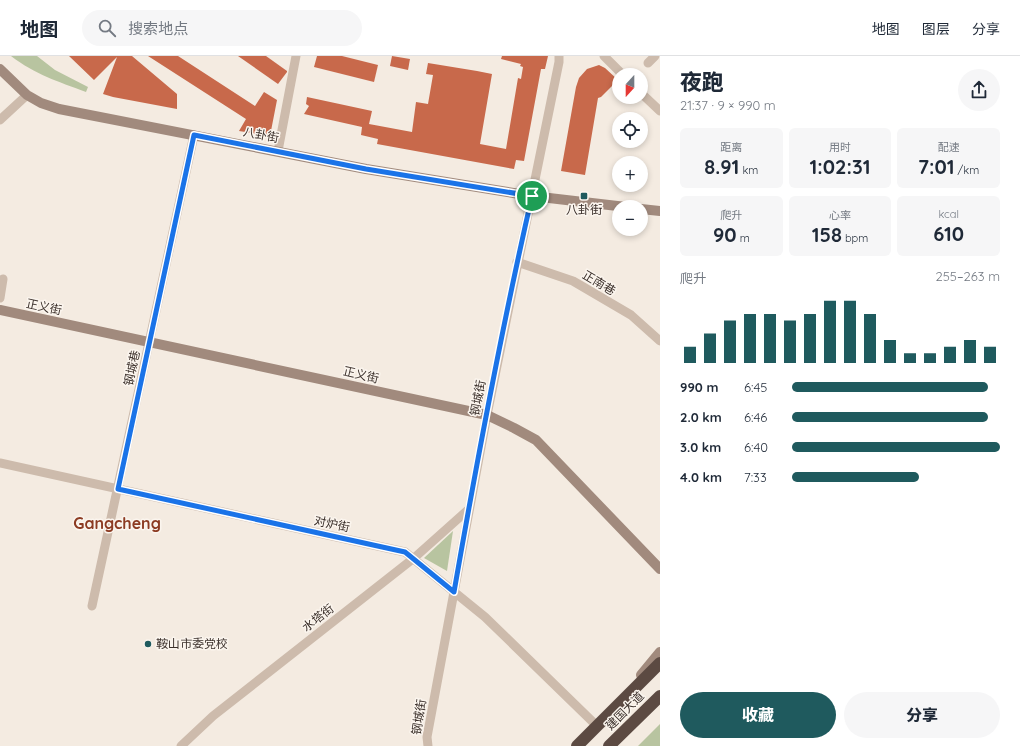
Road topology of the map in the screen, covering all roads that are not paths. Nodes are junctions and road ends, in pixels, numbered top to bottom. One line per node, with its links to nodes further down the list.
1 (296, 56): 13 (street)
2 (604, 56): 6 (street)
3 (655, 56): 5 (street)
4 (561, 58): 14 (street, 钢城街)
5 (648, 63)
6 (616, 68)
7 (0, 69): 8 (street, 八卦街)
8 (27, 95): 11 (street); 12 (street, 八卦街)
9 (648, 99): 10 (street)
10 (660, 111)
11 (0, 120)
12 (194, 135): 13 (street, 八卦街); 23 (street, 钢城巷)
13 (278, 151): 14 (street, 八卦街)
14 (532, 196): 15 (street, 八卦街); 18 (street, 钢城街)
15 (612, 205)
16 (648, 210): 17 (street)
17 (660, 211)
18 (517, 262): 22 (street, 正南巷); 24 (street, 钢城街)
19 (3, 279): 20 (street)
20 (0, 298)
21 (0, 310): 23 (street, 正义街)
22 (660, 341)
23 (150, 343): 24 (street, 正义街); 26 (street, 钢城巷)
24 (486, 416): 27 (street, 钢城街); 29 (street, 正义街)
25 (0, 463): 26 (street, 对炉街)
26 (118, 489): 28 (street, 对炉街); 31 (street, 钢城巷)
27 (469, 509): 28 (street, 水塔街); 30 (street, 钢城街)
28 (414, 558): 30 (street, 对炉街); 39 (street, 水塔街)
29 (660, 569)
30 (454, 592): 37 (street, 对炉街); 40 (street, 钢城街)
31 (92, 606)
32 (660, 652): 36 (street)
33 (660, 663): 36 (highway)
34 (660, 696): 38 (highway, 建国大道)
35 (660, 702): 38 (street)
36 (614, 708): 37 (highway)
37 (597, 726): 41 (highway)
38 (627, 729): 42 (highway, 建国大道)
39 (181, 746)
40 (428, 746)
41 (577, 746)
42 (610, 746)

